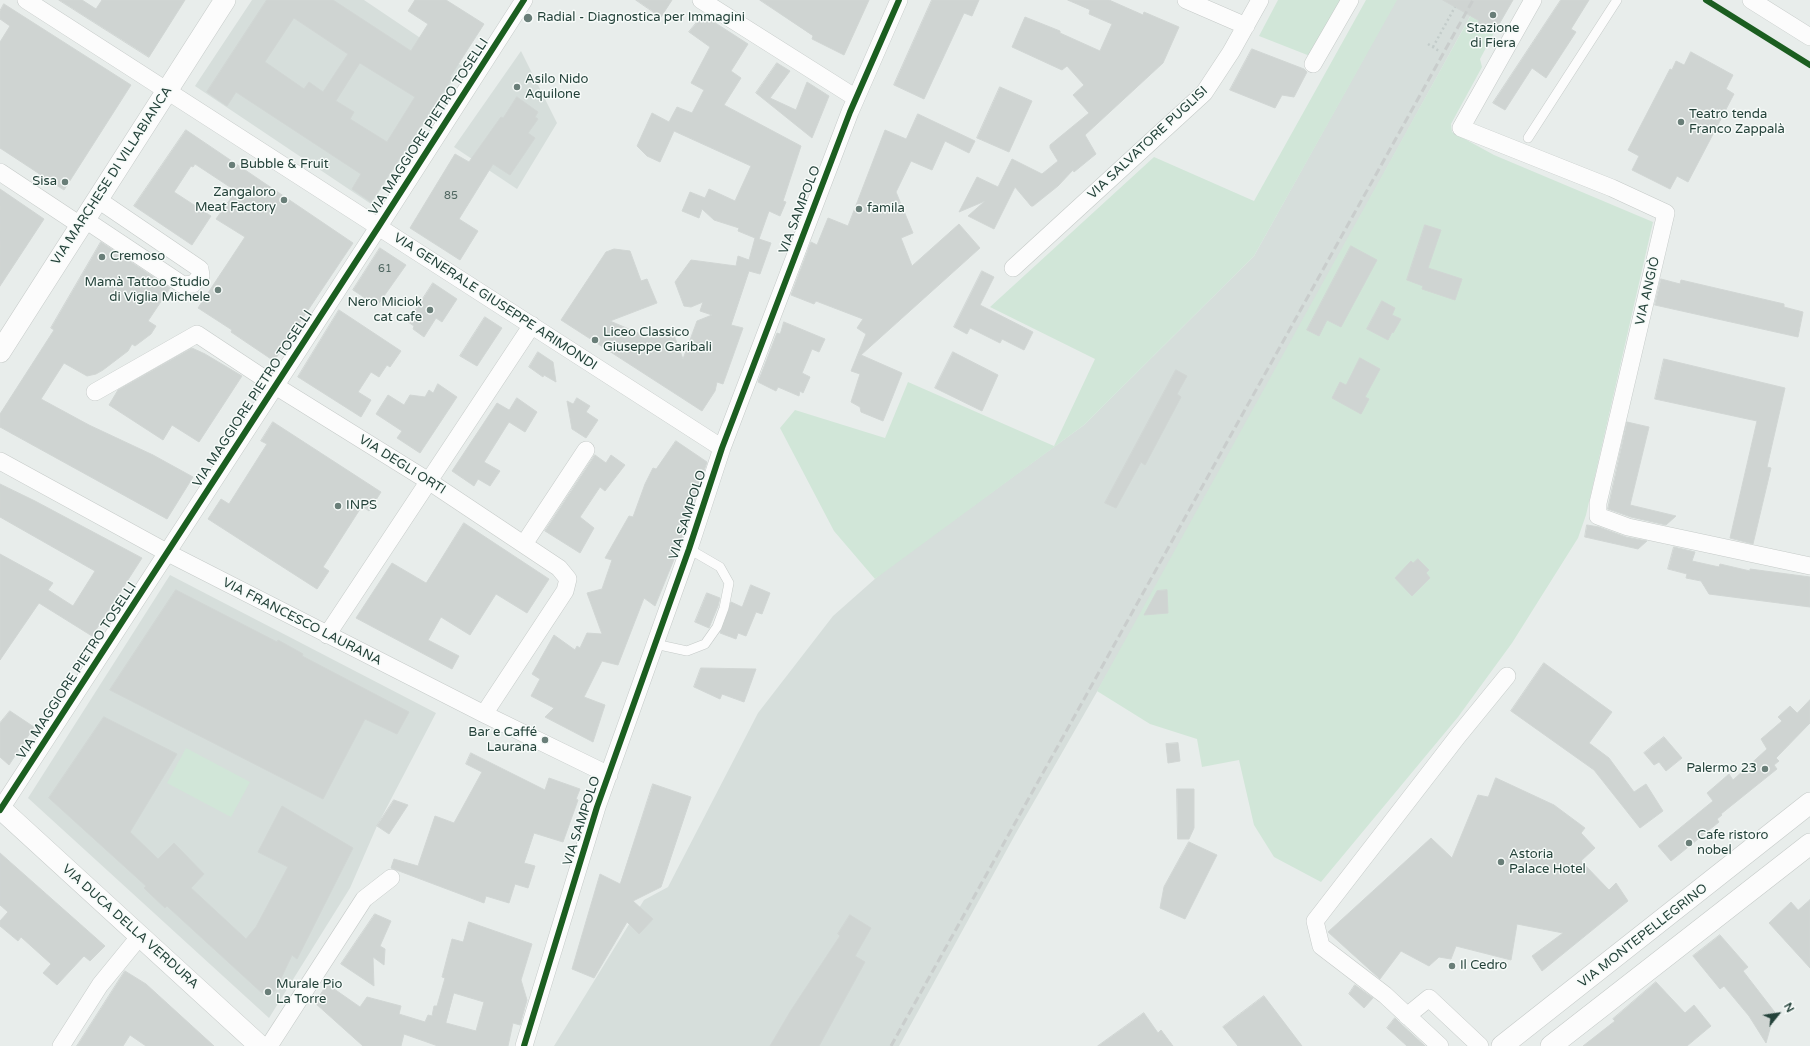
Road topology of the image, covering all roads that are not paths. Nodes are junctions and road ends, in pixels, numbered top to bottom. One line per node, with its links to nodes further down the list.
1 (26, 0): 16 (street, VIA GENERALE GIUSEPPE ARIMONDI)
2 (216, 0): 16 (street, VIA MARCHESE DI VILLABIANCA)
3 (225, 0): 16 (street, VIA MARCHESE DI VILLABIANCA)
4 (524, 0): 22 (street, VIA MAGGIORE PIETRO TOSELLI)
5 (701, 0): 17 (street)
6 (899, 0): 17 (street, VIA SAMPOLO)
7 (1186, 0): 13 (street)
8 (1260, 0): 13 (street, VIA SALVATORE PUGLISI)
9 (1350, 0): 15 (street)
10 (1533, 0): 36 (street, VIA ANGIÒ)
11 (1617, 0): 18 (lane)
12 (1751, 0): 14 (street)
13 (1246, 26): 23 (street, VIA SALVATORE PUGLISI)
14 (1810, 37)
15 (1313, 64)
16 (164, 88): 20 (street, VIA MARCHESE DI VILLABIANCA); 21 (street, VIA MARCHESE DI VILLABIANCA); 22 (street, VIA GENERALE GIUSEPPE ARIMONDI)
17 (856, 98): 29 (street, VIA SAMPOLO)
18 (1528, 138)
19 (0, 172): 21 (street)
20 (97, 199): 21 (street, VIA MARCHESE DI VILLABIANCA); 21 (street)
21 (79, 221): 25 (street, VIA MARCHESE DI VILLABIANCA); 26 (street, VIA MARCHESE DI VILLABIANCA)
22 (379, 226): 24 (street, VIA GENERALE GIUSEPPE ARIMONDI); 27 (street, VIA MAGGIORE PIETRO TOSELLI)
23 (1013, 268)
24 (532, 325): 29 (street, VIA GENERALE GIUSEPPE ARIMONDI); 32 (street)
25 (0, 333)
26 (0, 352)
27 (274, 385): 28 (street, VIA DEGLI ORTI); 32 (street, VIA DEGLI ORTI); 35 (street, VIA MAGGIORE PIETRO TOSELLI)
28 (95, 392)
29 (722, 448): 34 (street, VIA SAMPOLO)
30 (586, 450): 33 (street)
31 (0, 461): 35 (street, VIA FRANCESCO LAURANA)
32 (430, 482): 33 (street, VIA DEGLI ORTI); 37 (street)
33 (524, 544): 40 (street, VIA DEGLI ORTI)
34 (689, 550): 38 (street, VIA SAMPOLO); 38 (lane)
35 (168, 553): 37 (street, VIA FRANCESCO LAURANA); 43 (street, VIA MAGGIORE PIETRO TOSELLI)
36 (1810, 566)
37 (328, 635): 40 (street, VIA FRANCESCO LAURANA)
38 (655, 644): 41 (street, VIA SAMPOLO)
39 (1507, 676): 48 (street)
40 (484, 714): 41 (street, VIA FRANCESCO LAURANA)
41 (609, 775): 52 (street, VIA SAMPOLO)
42 (1810, 803): 44 (street, VIA MONTEPELLEGRINO)
43 (0, 809): 47 (street, VIA DUCA DELLA VERDURA)
44 (1782, 825): 45 (street); 55 (street, VIA MONTEPELLEGRINO)
45 (1806, 847): 56 (street)
46 (391, 878): 51 (street)
47 (140, 936): 49 (street); 50 (street, VIA DUCA DELLA VERDURA)
48 (1407, 1016): 53 (street); 54 (street)
49 (61, 1046)
50 (260, 1046)
51 (269, 1046)
52 (524, 1046)
53 (1440, 1046)
54 (1480, 1046)
55 (1502, 1046)
56 (1551, 1046)

